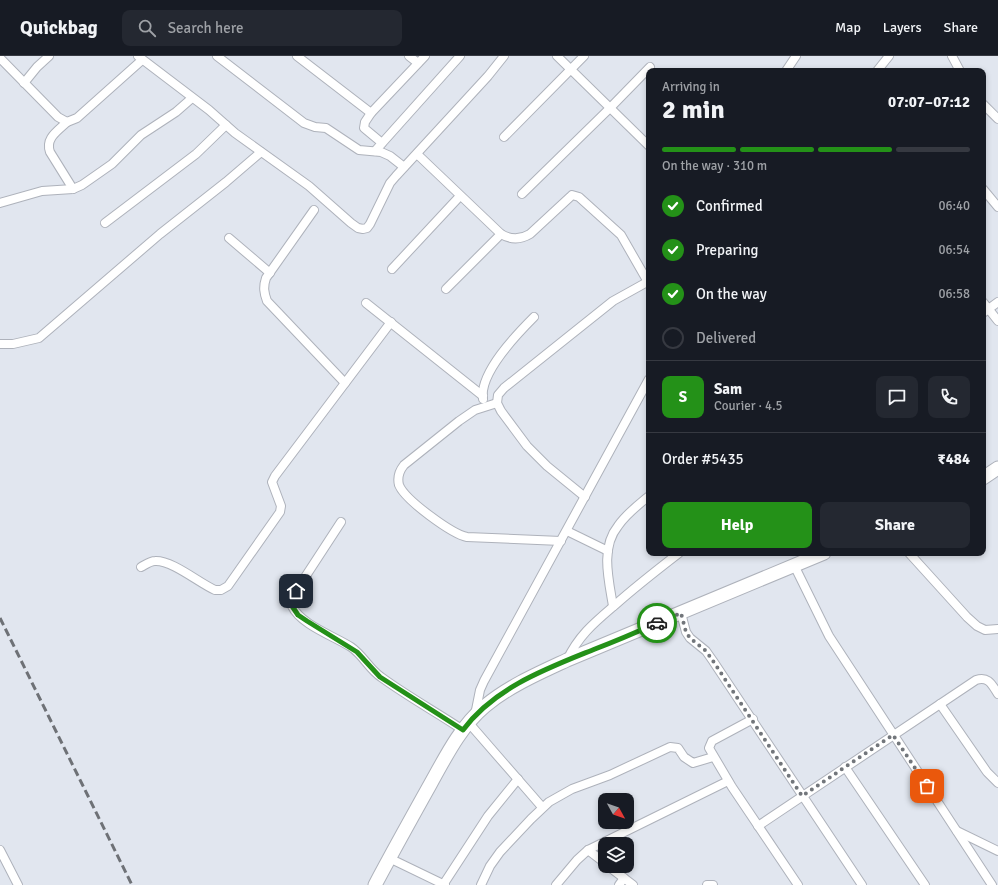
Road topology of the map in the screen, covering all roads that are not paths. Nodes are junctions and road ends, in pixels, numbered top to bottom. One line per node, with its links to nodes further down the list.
1 (49, 56): 21 (street)
2 (217, 56): 32 (street)
3 (297, 56): 25 (street)
4 (409, 56): 15 (street)
5 (425, 56): 15 (street)
6 (460, 56): 30 (street)
7 (504, 56): 34 (street)
8 (557, 56): 19 (street)
9 (584, 56): 19 (street)
10 (796, 56): 16 (street)
11 (889, 56): 17 (street)
12 (952, 56): 18 (street)
13 (0, 58): 21 (street)
14 (140, 58): 22 (street); 27 (street)
15 (418, 63): 25 (street)
16 (788, 68)
17 (879, 68)
18 (958, 68)
19 (571, 70): 24 (street); 29 (street)
20 (646, 71): 24 (street)
21 (24, 83): 27 (street)
22 (192, 98): 28 (street); 36 (street)
23 (986, 107): 26 (street)
24 (610, 108): 31 (street); 38 (street)
25 (371, 113): 30 (street)
26 (998, 119)
27 (67, 122): 36 (street)
28 (226, 125): 33 (street); 43 (street)
29 (504, 137)
30 (382, 143): 32 (street)
31 (646, 143)
32 (375, 151): 35 (street)
33 (261, 152): 35 (street); 57 (street)
34 (417, 154): 35 (street); 39 (street)
35 (404, 167)
36 (73, 188): 40 (street)
37 (986, 193): 41 (street)
38 (522, 194)
39 (460, 196): 44 (street); 46 (street)
40 (0, 202)
41 (998, 207)
42 (314, 210): 47 (street)
43 (105, 223)
44 (501, 234): 48 (street); 50 (street)
45 (229, 238): 47 (street)
46 (392, 270)
47 (270, 273): 58 (street)
48 (646, 279)
49 (646, 283): 61 (street)
50 (446, 289)
51 (998, 302): 53 (street)
52 (366, 303): 56 (street)
53 (986, 311): 55 (street)
54 (534, 317): 60 (street)
55 (998, 321)
56 (391, 322): 58 (street); 60 (street)
57 (0, 344)
58 (345, 383): 75 (street)
59 (646, 385): 65 (street)
60 (482, 396): 62 (street)
61 (497, 403): 62 (street); 65 (street)
62 (484, 406): 69 (street)
63 (998, 468): 64 (main road)
64 (986, 476)
65 (585, 497): 68 (street)
66 (646, 499): 70 (street)
67 (341, 522): 83 (street)
68 (567, 531): 69 (street); 70 (street)
69 (561, 541): 83 (street)
70 (608, 551): 76 (street)
71 (675, 556): 76 (street)
72 (816, 556): 74 (main road)
73 (912, 556): 78 (street)
74 (794, 565): 77 (main road); 84 (street)
75 (141, 567)
76 (613, 606): 79 (street)
77 (681, 613): 79 (main road); 82 (street)
78 (998, 629)
79 (567, 660): 83 (main road)
80 (998, 694): 81 (street)
81 (940, 704): 84 (street); 89 (street)
82 (753, 720): 85 (street); 90 (street)
83 (469, 722): 87 (street); 97 (main road)
84 (893, 735): 86 (street); 93 (street)
85 (713, 757): 88 (street); 91 (street)
86 (845, 767): 90 (street); 112 (street)
87 (518, 779): 91 (street); 103 (street)
88 (728, 781): 92 (street); 95 (street)
89 (998, 783)
90 (802, 796): 92 (street); 111 (street)
91 (542, 807): 104 (street)
92 (758, 826): 110 (street)
93 (956, 830): 96 (street); 113 (street)
94 (0, 850): 101 (street)
95 (588, 850): 98 (street); 105 (street)
96 (998, 851)
97 (389, 858): 102 (main road); 103 (street)
98 (598, 858)
99 (617, 873): 100 (street)
100 (624, 878): 106 (street); 107 (street)
101 (18, 885)
102 (375, 885)
103 (443, 885)
104 (481, 885)
105 (556, 885)
106 (618, 885)
107 (633, 885)
108 (707, 885): 109 (street)
109 (713, 885)
110 (798, 885)
111 (862, 885)
112 (925, 885)
113 (992, 885)

